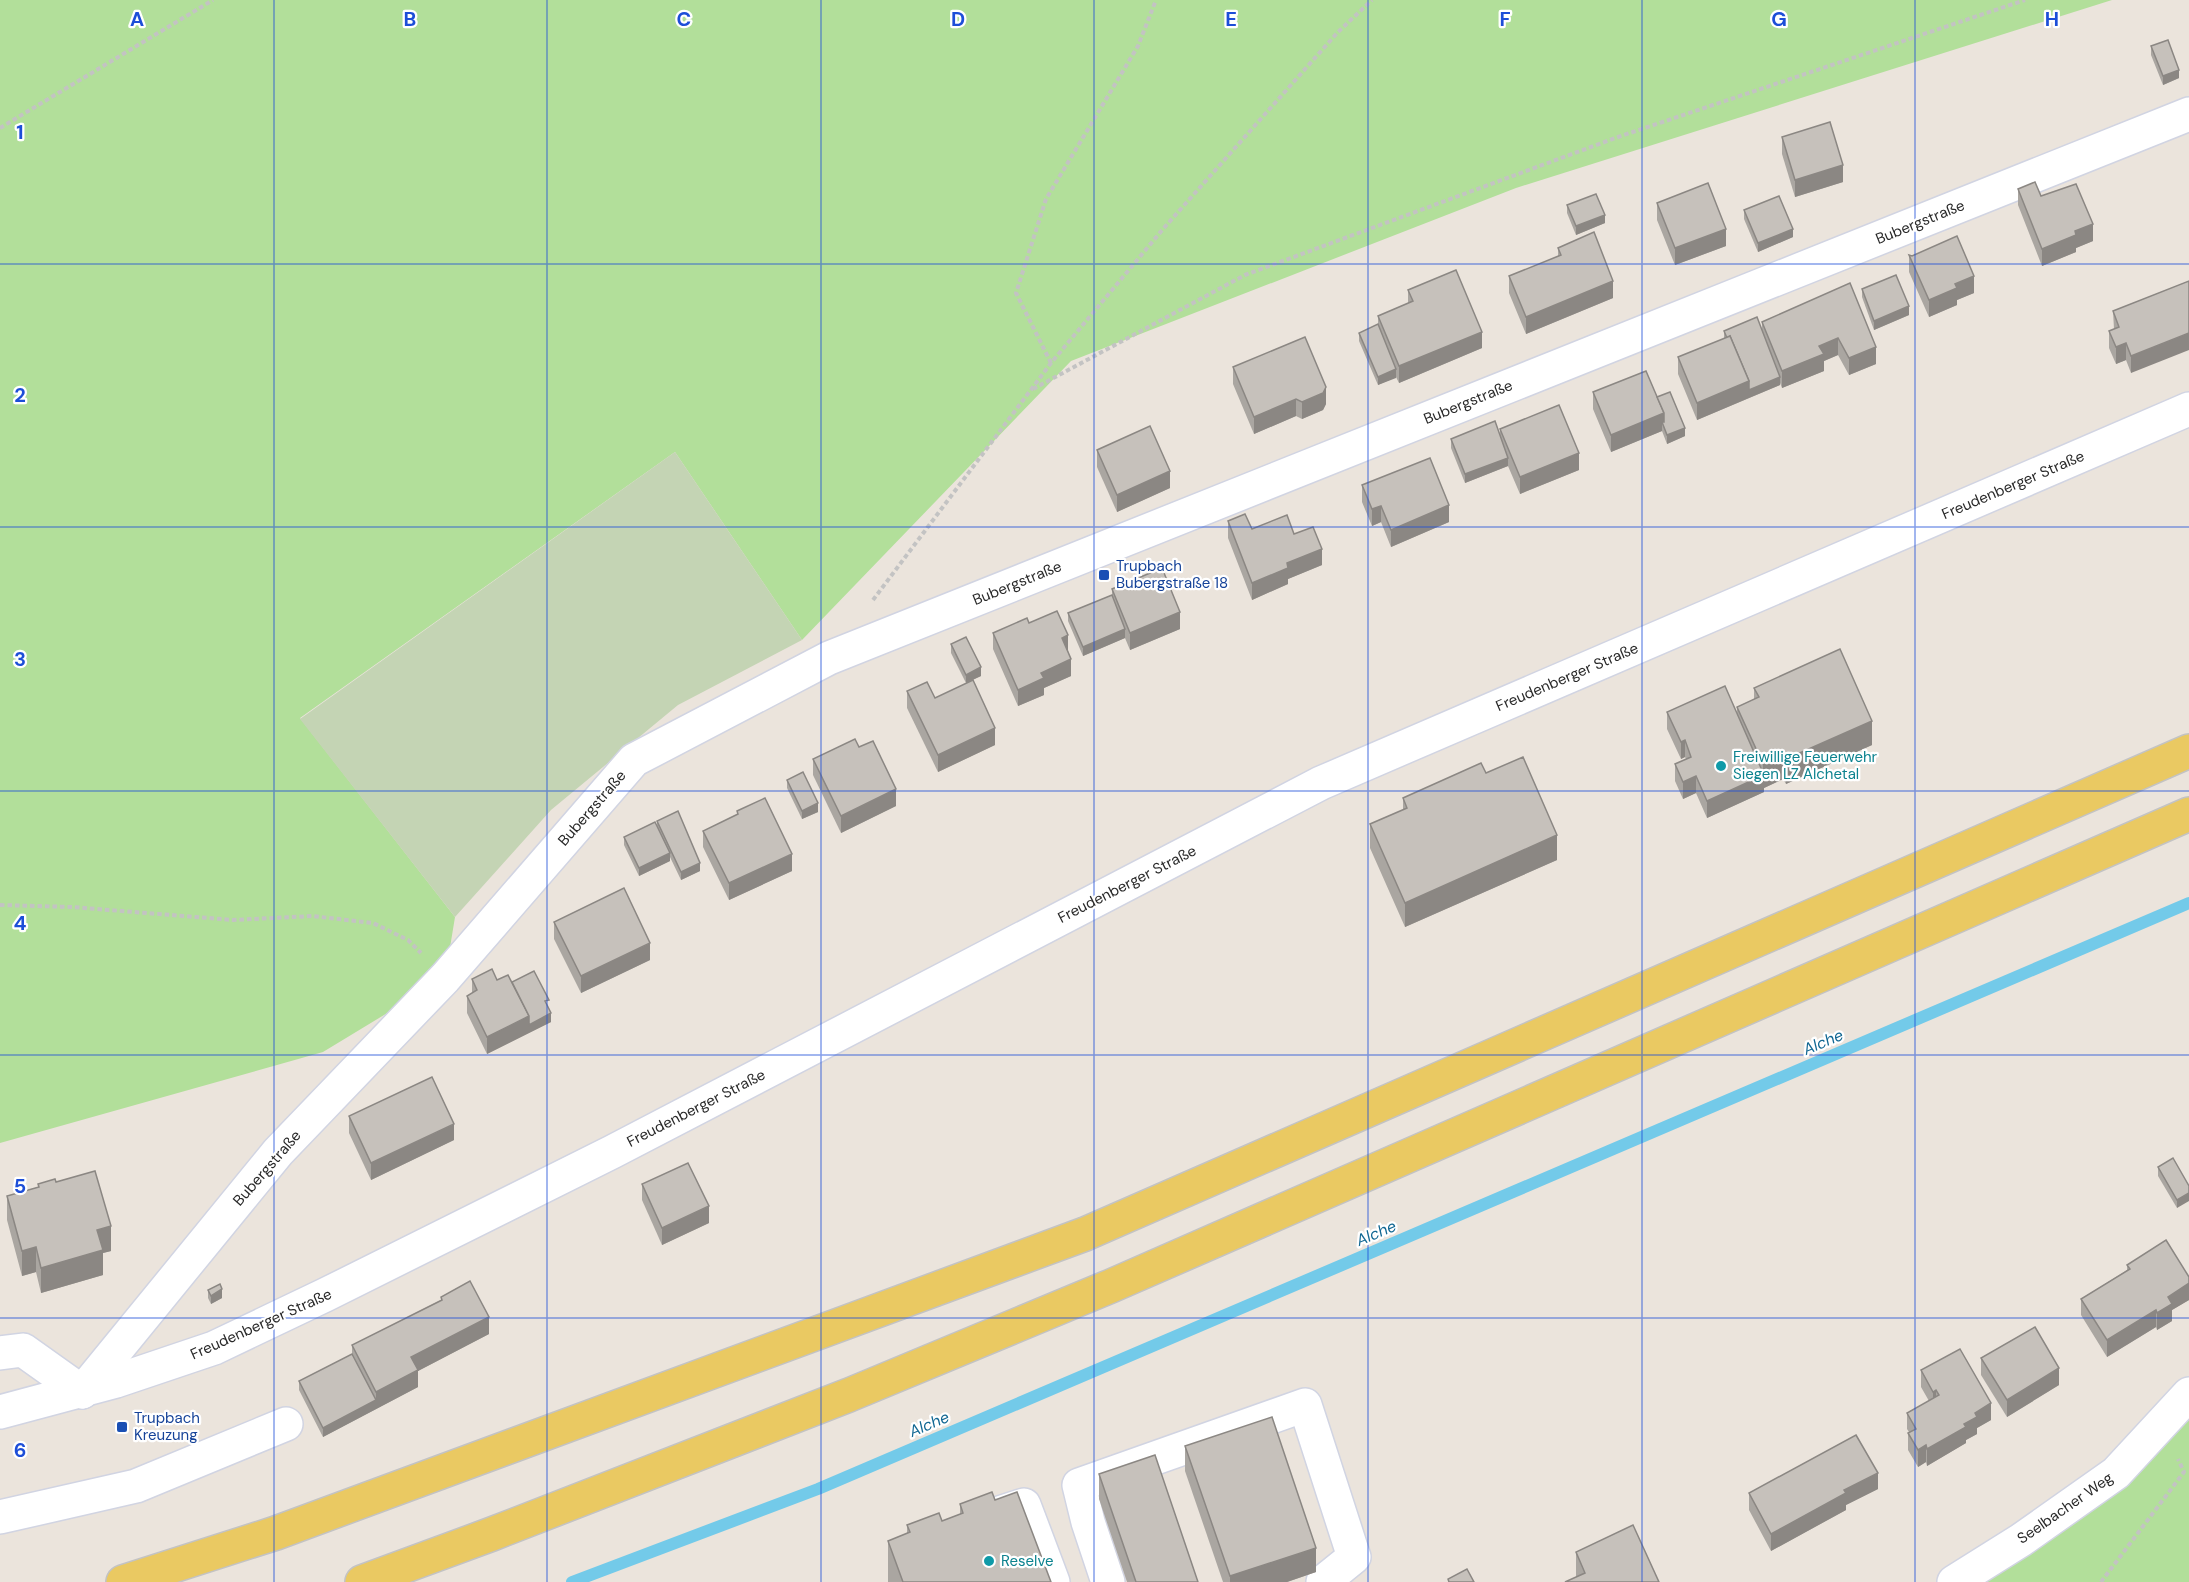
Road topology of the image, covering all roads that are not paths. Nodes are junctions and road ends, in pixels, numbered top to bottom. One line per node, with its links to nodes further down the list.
1 (2189, 114): 6 (street, Bubergstraße)
2 (2189, 409): 6 (street, Freudenberger Straße)
3 (2189, 751): 12 (main road)
4 (2189, 814): 13 (main road)
5 (0, 1353): 6 (street)
6 (82, 1392): 8 (street, Freudenberger Straße)
7 (2189, 1394): 17 (street, Seelbacher Weg)
8 (0, 1412)
9 (286, 1424): 10 (street)
10 (0, 1517)
11 (952, 1528): 14 (street)
12 (123, 1582)
13 (362, 1582)
14 (1053, 1582)
15 (1108, 1582): 16 (street)
16 (1323, 1582)
17 (1954, 1582)

